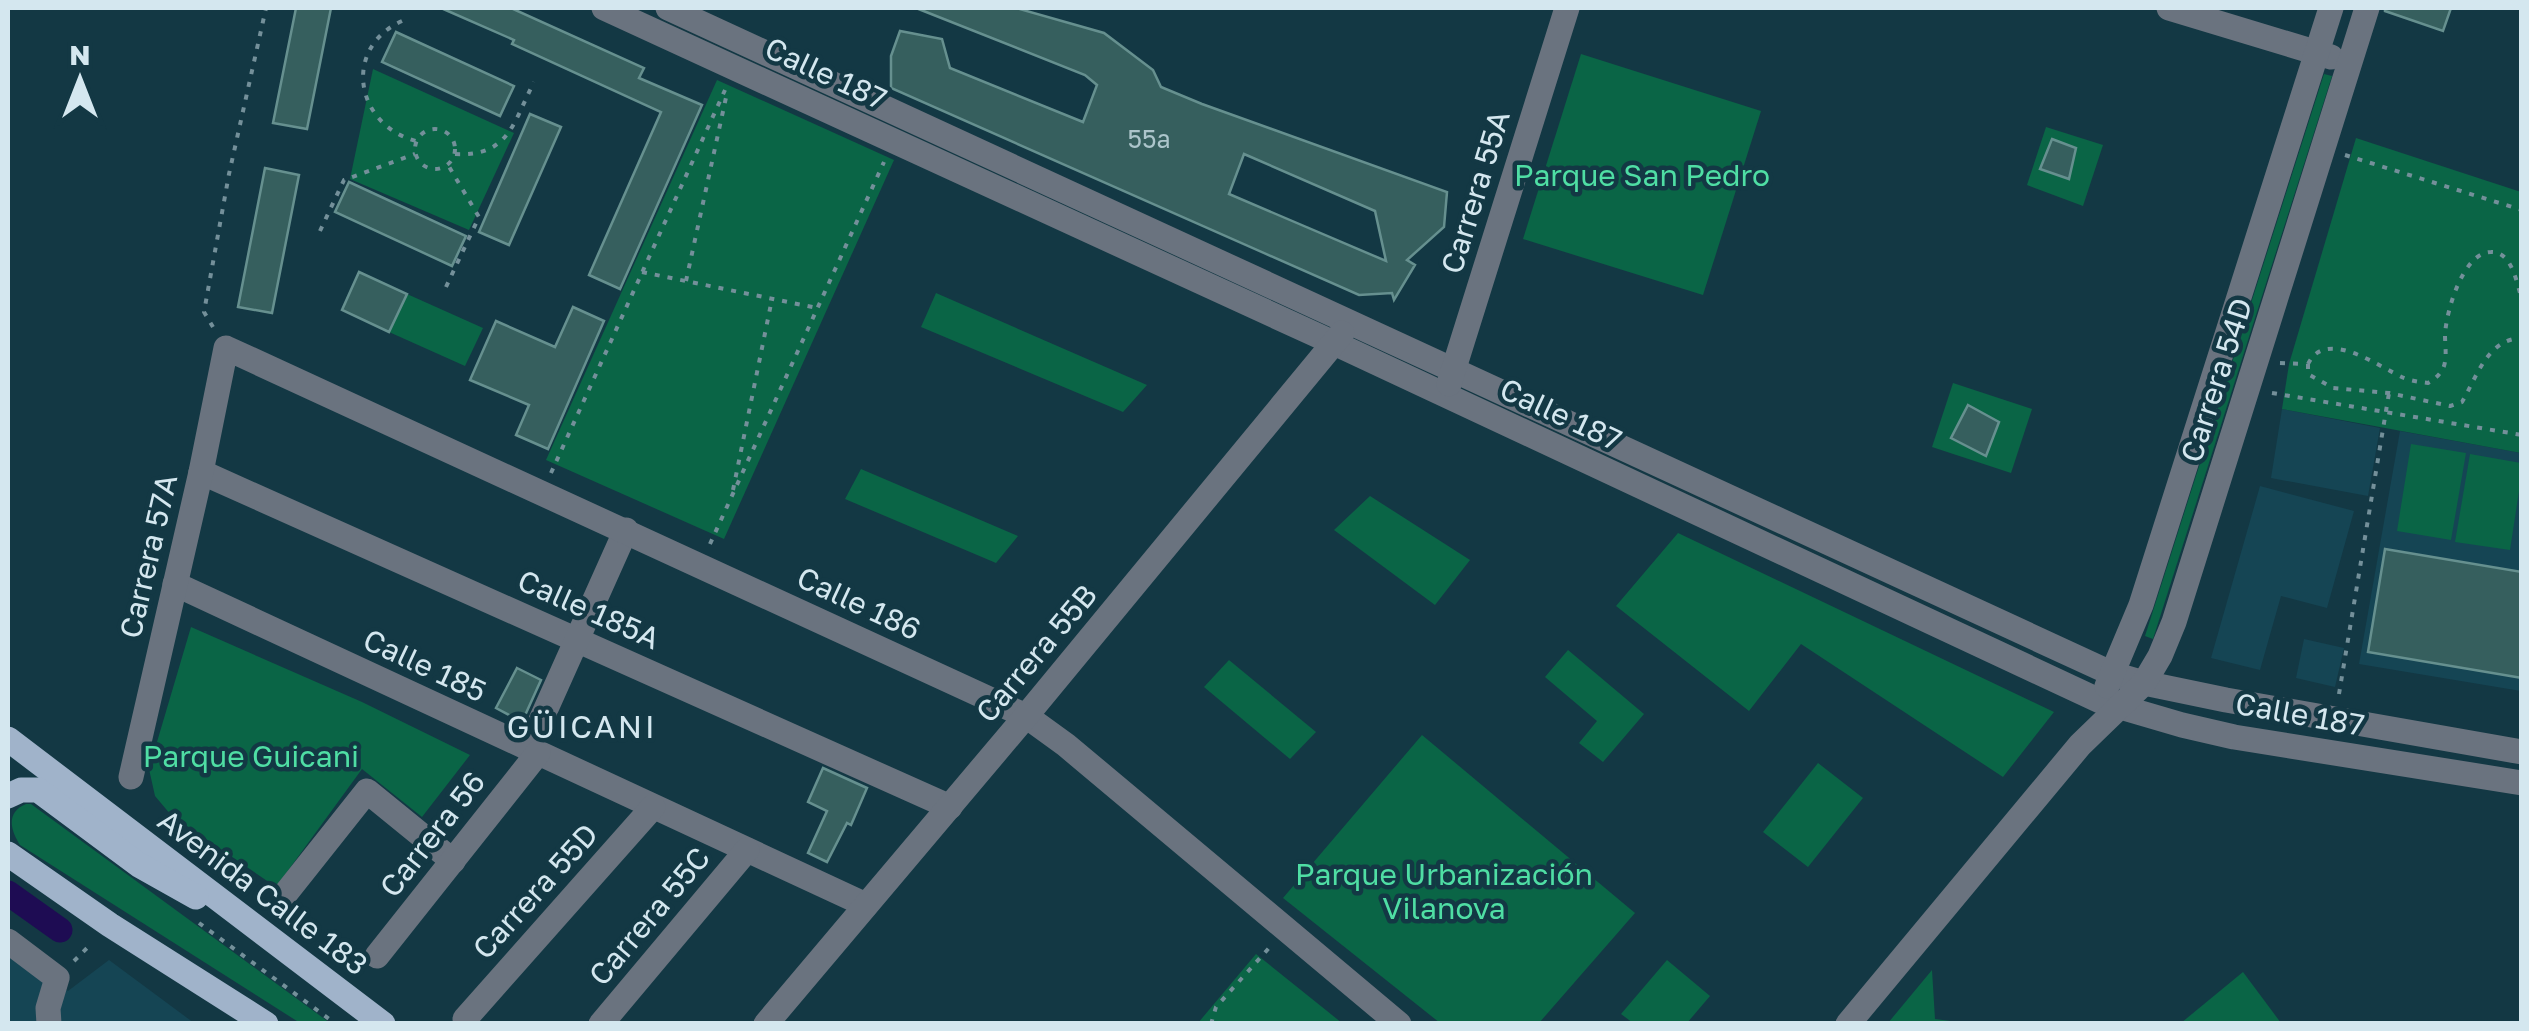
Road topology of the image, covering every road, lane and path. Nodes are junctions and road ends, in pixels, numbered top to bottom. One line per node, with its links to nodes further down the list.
1 (266, 8): 30 (path)
2 (604, 8): 8 (street, Calle 187)
3 (668, 8): 27 (street, Calle 187)
4 (1567, 8): 31 (street, Carrera 55A)
5 (2169, 8): 10 (street)
6 (2330, 8): 10 (street, Carrera 54D)
7 (2367, 8): 11 (street, Carrera 54D)
8 (655, 18): 29 (street, Calle 187)
9 (402, 21): 13 (path)
10 (2316, 53): 11 (street); 46 (street, Carrera 54D)
11 (2350, 63): 14 (street, Carrera 54D)
12 (534, 82): 17 (path)
13 (416, 141): 16 (path); 17 (path)
14 (2323, 148): 19 (path); 32 (street, Carrera 54D)
15 (888, 152): 26 (path)
16 (415, 154): 18 (path); 20 (path)
17 (455, 154): 18 (path)
18 (448, 165): 23 (path)
19 (2522, 210)
20 (320, 231)
21 (642, 272): 22 (path); 22 (path); 38 (path)
22 (686, 281): 24 (path)
23 (446, 287)
24 (772, 299): 26 (path); 40 (path)
25 (2522, 300): 33 (path)
26 (818, 308): 40 (path)
27 (1351, 321): 29 (street, Carrera 55B); 31 (street, Calle 187)
28 (2522, 338): 33 (path)
29 (1334, 343): 34 (street, Calle 187); 50 (street, Carrera 55B)
30 (226, 348): 37 (street, Carrera 57A); 42 (street, Calle 186)
31 (1454, 368): 34 (street, Carrera 55A); 46 (street, Calle 187)
32 (2247, 389): 35 (path); 47 (street, Carrera 54D)
33 (2389, 392): 35 (path)
34 (1446, 395): 39 (street, Calle 187)
35 (2386, 411): 36 (path); 49 (path)
36 (2521, 434)
37 (201, 472): 44 (street, Carrera 57A); 45 (street, Calle 185A)
38 (549, 477)
39 (1656, 494): 41 (street); 48 (street, Calle 187)
40 (731, 497): 43 (path)
41 (1638, 515)
42 (626, 530): 45 (street, Carrera 56); 50 (street, Calle 186)
43 (708, 549)
44 (175, 584): 52 (street, Calle 185); 54 (street, Carrera 57A)
45 (578, 639): 52 (street, Carrera 56); 58 (street, Calle 185A)
46 (2112, 674): 47 (street, Calle 187); 48 (street, Carrera 54D)
47 (2144, 684): 48 (street, Carrera 54D); 53 (street, Calle 187)
48 (2111, 704): 55 (street, Calle 187); 78 (street, Carrera 54D)
49 (2336, 708)
50 (1026, 716): 58 (street, Carrera 55B); 77 (street, Calle 186)
51 (8, 739): 65 (main road, Avenida Calle 183)
52 (533, 751): 57 (street, Calle 185); 61 (street, Carrera 56)
53 (2522, 752)
54 (131, 777)
55 (2522, 783)
56 (8, 796): 65 (main road)
57 (653, 807): 59 (street, Calle 185); 70 (street, Carrera 55D)
58 (950, 807): 63 (street, Carrera 55B)
59 (747, 850): 63 (street, Calle 185); 74 (street, Carrera 55C)
60 (8, 854): 64 (main road)
61 (453, 861): 62 (street); 68 (street, Carrera 56)
62 (286, 893)
63 (866, 905): 75 (street, Carrera 55B)
64 (110, 926): 69 (path); 72 (main road)
65 (258, 929): 73 (main road, Avenida Calle 183)
66 (8, 940): 69 (street)
67 (1273, 944): 76 (path)
68 (377, 956)
69 (57, 978): 71 (street)
70 (465, 1019)
71 (48, 1024)
72 (266, 1024)
73 (383, 1024)
74 (600, 1024)
75 (766, 1024)
76 (1211, 1024)
77 (1399, 1024)
78 (1848, 1024)

